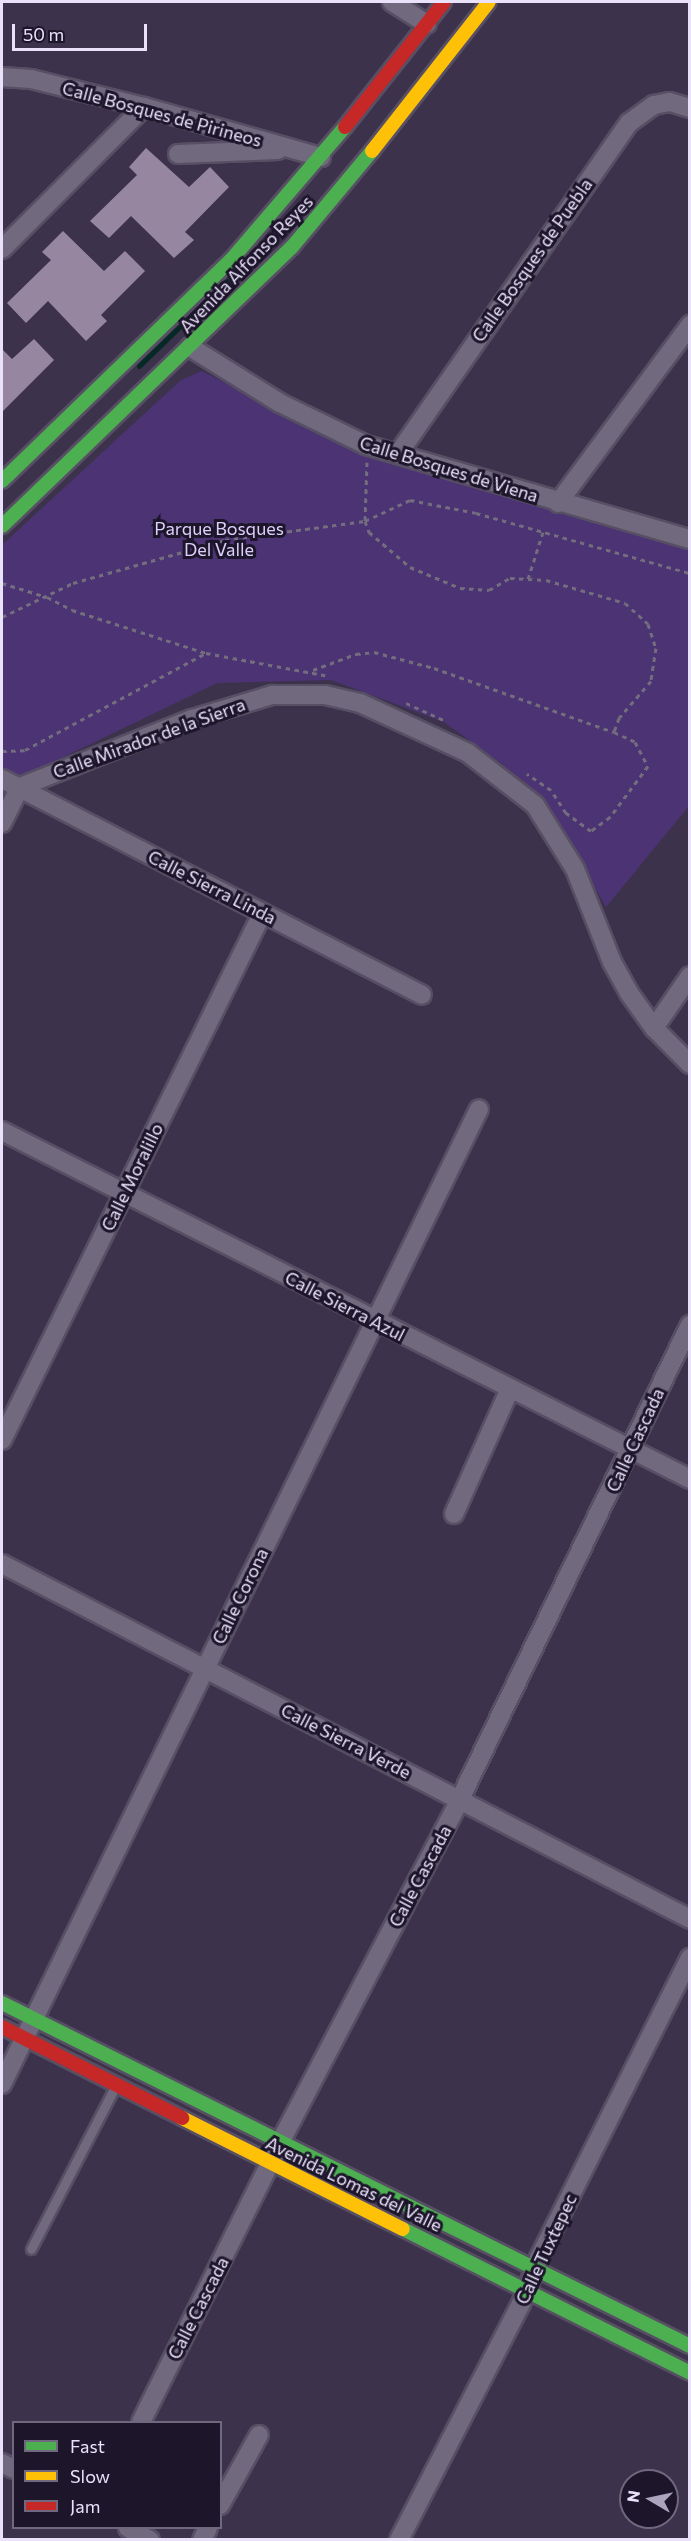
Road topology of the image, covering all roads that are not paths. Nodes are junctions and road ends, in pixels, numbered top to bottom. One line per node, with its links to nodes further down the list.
1 (392, 2): 4 (street)
2 (444, 2): 4 (street, Avenida Alfonso Reyes)
3 (489, 2): 13 (street, Avenida Alfonso Reyes)
4 (427, 24): 10 (street, Avenida Alfonso Reyes)
5 (2, 77): 6 (street, Calle Bosques de Pirineos)
6 (144, 107): 8 (street, Calle Bosques de Pirineos); 11 (street)
7 (690, 108): 14 (street, Calle Bosques de Puebla)
8 (295, 150): 9 (street); 10 (street, Calle Bosques de Pirineos)
9 (178, 154)
10 (321, 157): 15 (street, Avenida Alfonso Reyes)
11 (2, 249)
12 (690, 325): 16 (street)
13 (190, 348): 14 (street, Calle Bosques de Viena); 17 (street, Avenida Alfonso Reyes)
14 (398, 454): 16 (street, Calle Bosques de Viena)
15 (2, 481)
16 (558, 503): 18 (street, Calle Bosques de Viena)
17 (2, 526)
18 (690, 540)
19 (2, 779): 20 (street, Calle Sierra Linda)
20 (20, 787): 21 (street); 22 (street, Calle Sierra Linda); 25 (street, Calle Mirador de la Sierra)
21 (2, 823)
22 (262, 914): 24 (street, Calle Sierra Linda); 29 (street, Calle Moralillo)
23 (690, 976): 25 (street)
24 (422, 995)
25 (654, 1028): 26 (street, Calle Mirador de la Sierra)
26 (690, 1064)
27 (479, 1109): 30 (street, Calle Corona)
28 (2, 1131): 29 (street, Calle Sierra Azul)
29 (124, 1193): 30 (street, Calle Sierra Azul); 33 (street, Calle Moralillo)
30 (374, 1320): 32 (street, Calle Sierra Azul); 38 (street, Calle Corona)
31 (690, 1325): 34 (street, Calle Cascada)
32 (510, 1389): 34 (street, Calle Sierra Azul); 36 (street)
33 (2, 1440)
34 (632, 1451): 35 (street, Calle Sierra Azul); 39 (street, Calle Cascada)
35 (690, 1479)
36 (454, 1514)
37 (2, 1564): 38 (street, Calle Sierra Verde)
38 (205, 1669): 39 (street, Calle Sierra Verde); 43 (street, Calle Corona)
39 (460, 1799): 40 (street, Calle Sierra Verde); 48 (street, Calle Cascada)
40 (690, 1919)
41 (690, 1958): 51 (street, Calle Tuxtepec)
42 (2, 2003): 43 (street, Avenida Lomas del Valle)
43 (33, 2020): 45 (street, Calle Corona); 48 (street, Avenida Lomas del Valle)
44 (2, 2027): 45 (street, Avenida Lomas del Valle)
45 (24, 2038): 46 (street, Calle Corona); 47 (street, Avenida Lomas del Valle)
46 (2, 2084)
47 (116, 2085): 49 (street, Avenida Lomas del Valle); 50 (lane)
48 (281, 2141): 49 (street, Calle Cascada); 51 (street, Avenida Lomas del Valle)
49 (270, 2163): 52 (street, Avenida Lomas del Valle); 55 (street, Calle Cascada)
50 (31, 2249)
51 (535, 2268): 52 (street, Calle Tuxtepec); 53 (street, Avenida Lomas del Valle)
52 (526, 2290): 54 (street, Avenida Lomas del Valle); 60 (street, Calle Tuxtepec)
53 (690, 2346)
54 (690, 2373)
55 (141, 2421)
56 (259, 2435): 57 (street)
57 (222, 2501)
58 (130, 2529): 59 (street)
59 (150, 2540)
60 (399, 2540)

